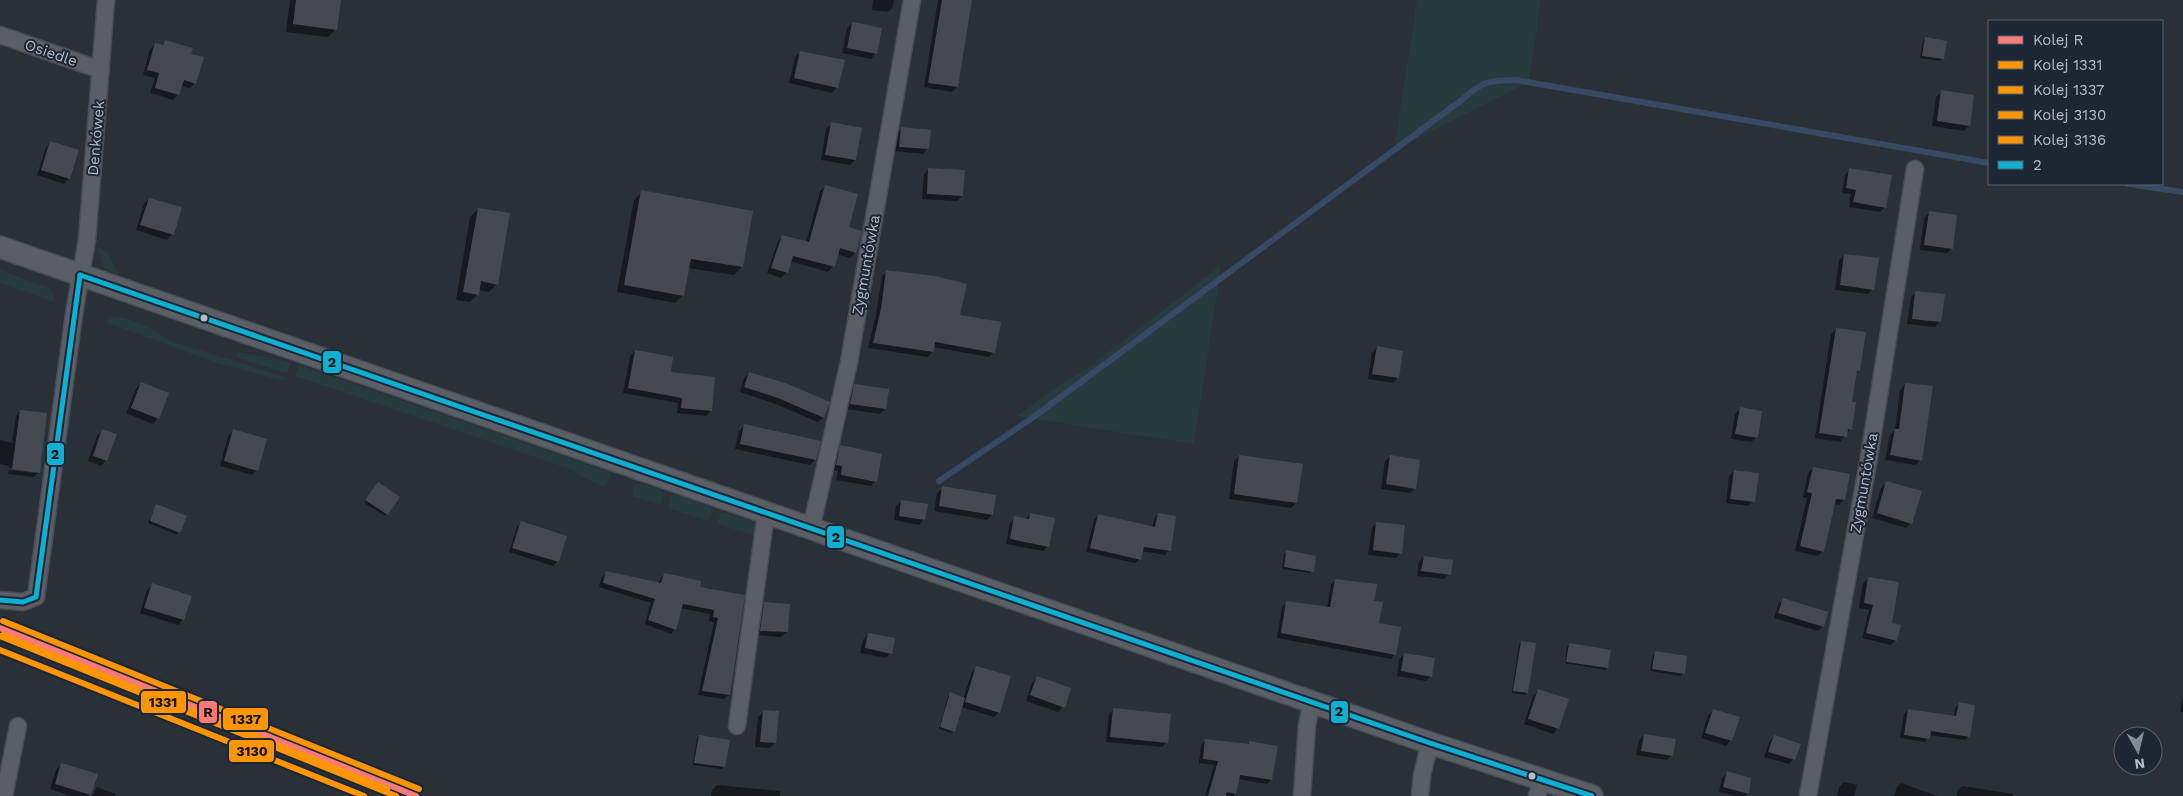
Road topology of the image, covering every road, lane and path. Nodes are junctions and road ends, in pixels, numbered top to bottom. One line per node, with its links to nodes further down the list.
1 (106, 0): 4 (street, Denkówek)
2 (912, 0): 9 (street, Zygmuntówka)
3 (0, 35): 4 (street, Osiedle)
4 (101, 70): 7 (street, Denkówek)
5 (1915, 169): 20 (street, Zygmuntówka)
6 (0, 247): 7 (street)
7 (80, 275): 8 (street); 10 (street, Denkówek)
8 (766, 513): 9 (street); 13 (street)
9 (811, 529): 11 (street)
10 (0, 600)
11 (1312, 702): 14 (street); 17 (street)
12 (18, 726): 16 (street)
13 (737, 726)
14 (1430, 743): 15 (street); 18 (street)
15 (1539, 787): 19 (street)
16 (4, 796)
17 (1302, 796)
18 (1420, 796)
19 (1592, 796)
20 (1808, 796)

